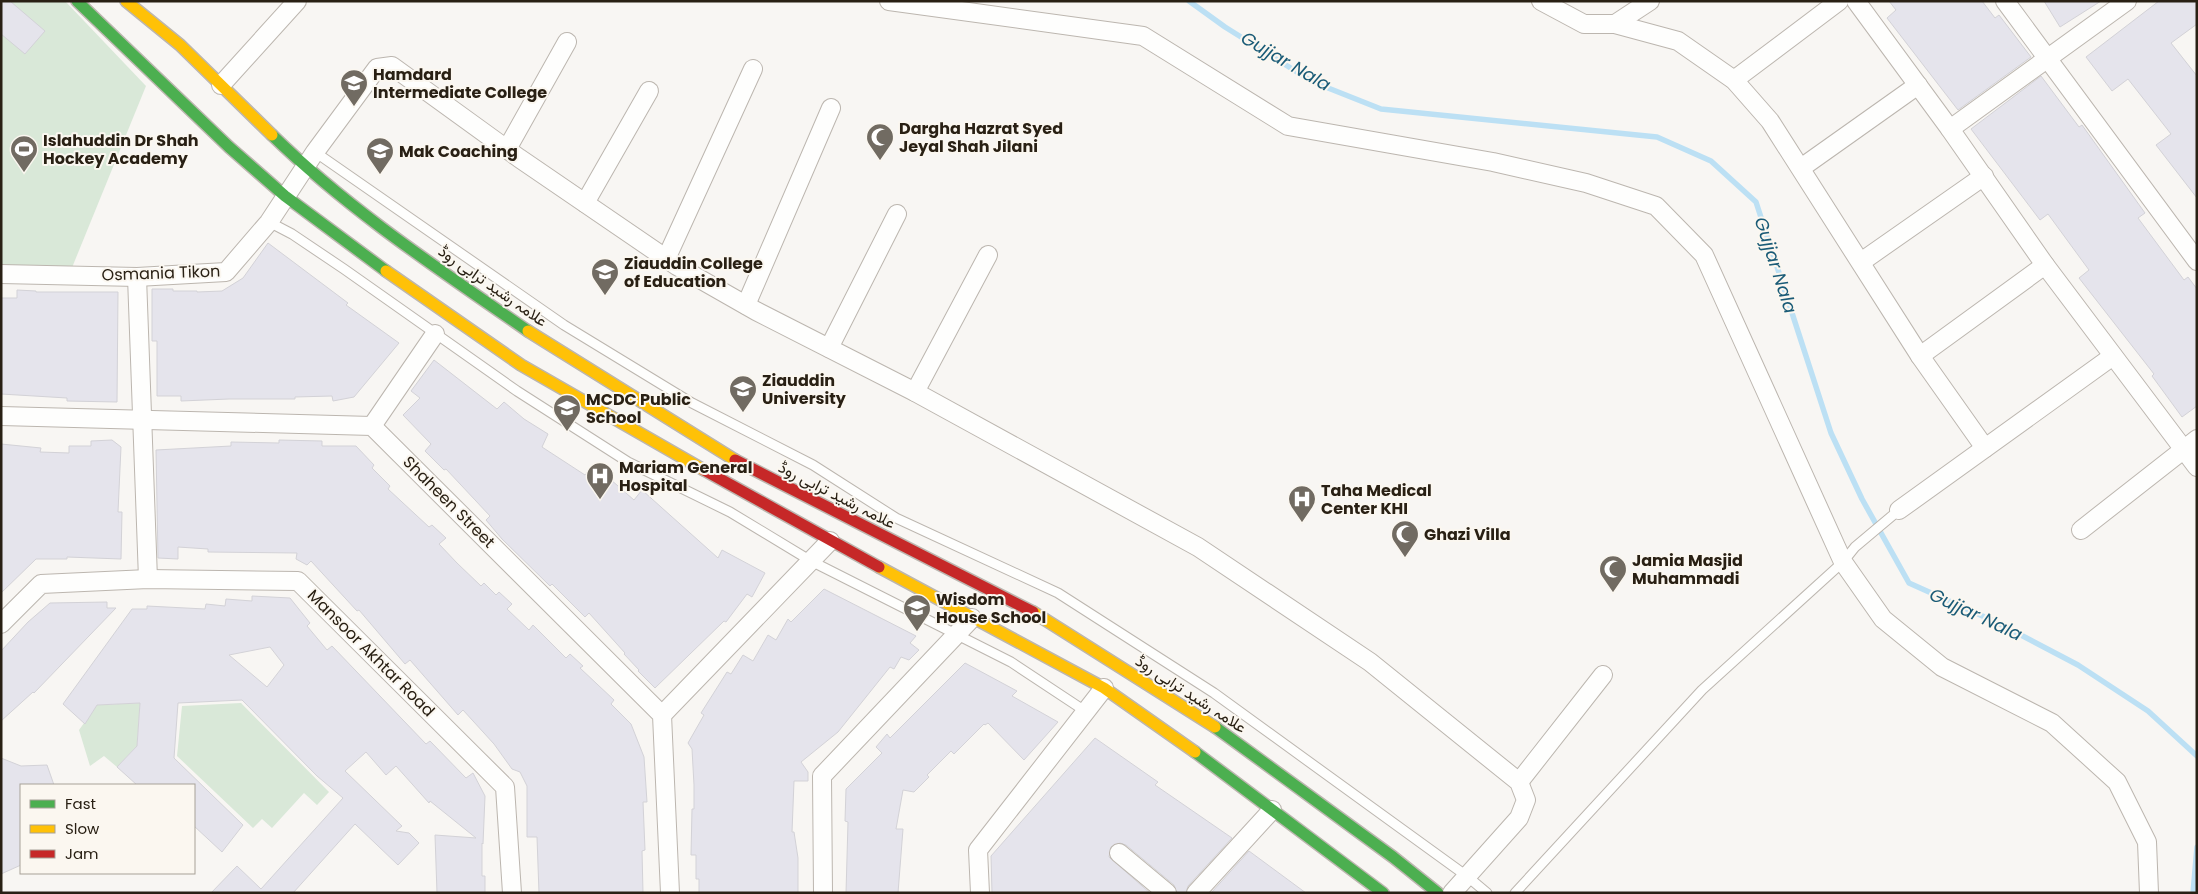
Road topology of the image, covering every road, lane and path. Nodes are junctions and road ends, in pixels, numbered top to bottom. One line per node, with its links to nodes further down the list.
1 (76, 1): 26 (main road)
2 (126, 1): 16 (main road, علامہ رشید ترابی روڈ)
3 (297, 1): 16 (street)
4 (889, 1): 53 (street)
5 (1541, 1): 11 (street)
6 (1650, 1): 11 (street)
7 (1839, 1): 15 (street)
8 (1856, 1): 17 (street)
9 (2005, 1): 13 (street)
10 (2126, 1): 13 (street)
11 (1615, 24): 15 (street)
12 (567, 42): 21 (street)
13 (2047, 58): 20 (street); 32 (street)
14 (753, 70): 31 (street)
15 (1734, 80): 24 (street)
16 (221, 85): 23 (main road, علامہ رشید ترابی روڈ)
17 (1918, 85): 20 (street); 24 (street)
18 (648, 90): 27 (street)
19 (831, 108): 37 (street)
20 (1950, 129): 25 (street)
21 (507, 149): 22 (street, Osmania Tikon); 27 (street, Osmania Tikon)
22 (315, 152): 23 (street, Osmania Tikon); 65 (lane)
23 (305, 168): 26 (street, Osmania Tikon); 73 (main road, علامہ رشید ترابی روڈ)
24 (1801, 168): 33 (street)
25 (1984, 176): 33 (street); 34 (street)
26 (285, 196): 29 (street, Osmania Tikon); 51 (main road)
27 (585, 203): 31 (street, Osmania Tikon)
28 (897, 214): 39 (street)
29 (269, 222): 36 (street, Osmania Tikon); 38 (lane)
30 (988, 254): 42 (street)
31 (666, 259): 37 (street, Osmania Tikon)
32 (2197, 261)
33 (1861, 262): 40 (street)
34 (2046, 265): 40 (street); 41 (street)
35 (1, 274): 36 (street, Osmania Tikon)
36 (137, 277): 44 (street)
37 (746, 306): 39 (street, Osmania Tikon)
38 (435, 334): 45 (street); 52 (lane)
39 (829, 348): 42 (street, Osmania Tikon)
40 (1920, 356): 47 (street)
41 (2113, 356): 46 (street); 47 (street)
42 (915, 392): 62 (street, Osmania Tikon)
43 (1, 416): 44 (street)
44 (142, 418): 45 (street); 54 (street)
45 (372, 426): 61 (street, Shaheen Street)
46 (2190, 444): 48 (street); 50 (street)
47 (1985, 448): 49 (street)
48 (2197, 467)
49 (1899, 510): 53 (lane)
50 (2081, 530)
51 (830, 541): 52 (street); 55 (main road)
52 (811, 561): 57 (lane); 61 (street)
53 (1843, 562): 76 (lane); 77 (street)
54 (148, 578): 56 (street, Mansoor Akhtar Road); 66 (street, Mansoor Akhtar Road)
55 (972, 618): 57 (street); 59 (main road)
56 (1, 624)
57 (957, 635): 60 (lane); 68 (street)
58 (1603, 674): 62 (street)
59 (1104, 688): 60 (street); 63 (main road)
60 (1085, 711): 69 (street)
61 (662, 715): 67 (street)
62 (1520, 782): 65 (street)
63 (1272, 810): 71 (street); 72 (main road)
64 (1119, 853): 70 (street)
65 (1468, 876): 74 (street); 75 (lane)
66 (512, 893)
67 (670, 893)
68 (823, 893)
69 (980, 893)
70 (1167, 893)
71 (1196, 893)
72 (1382, 893)
73 (1438, 893)
74 (1452, 893)
75 (1487, 893)
76 (1515, 893)
77 (2149, 893)

